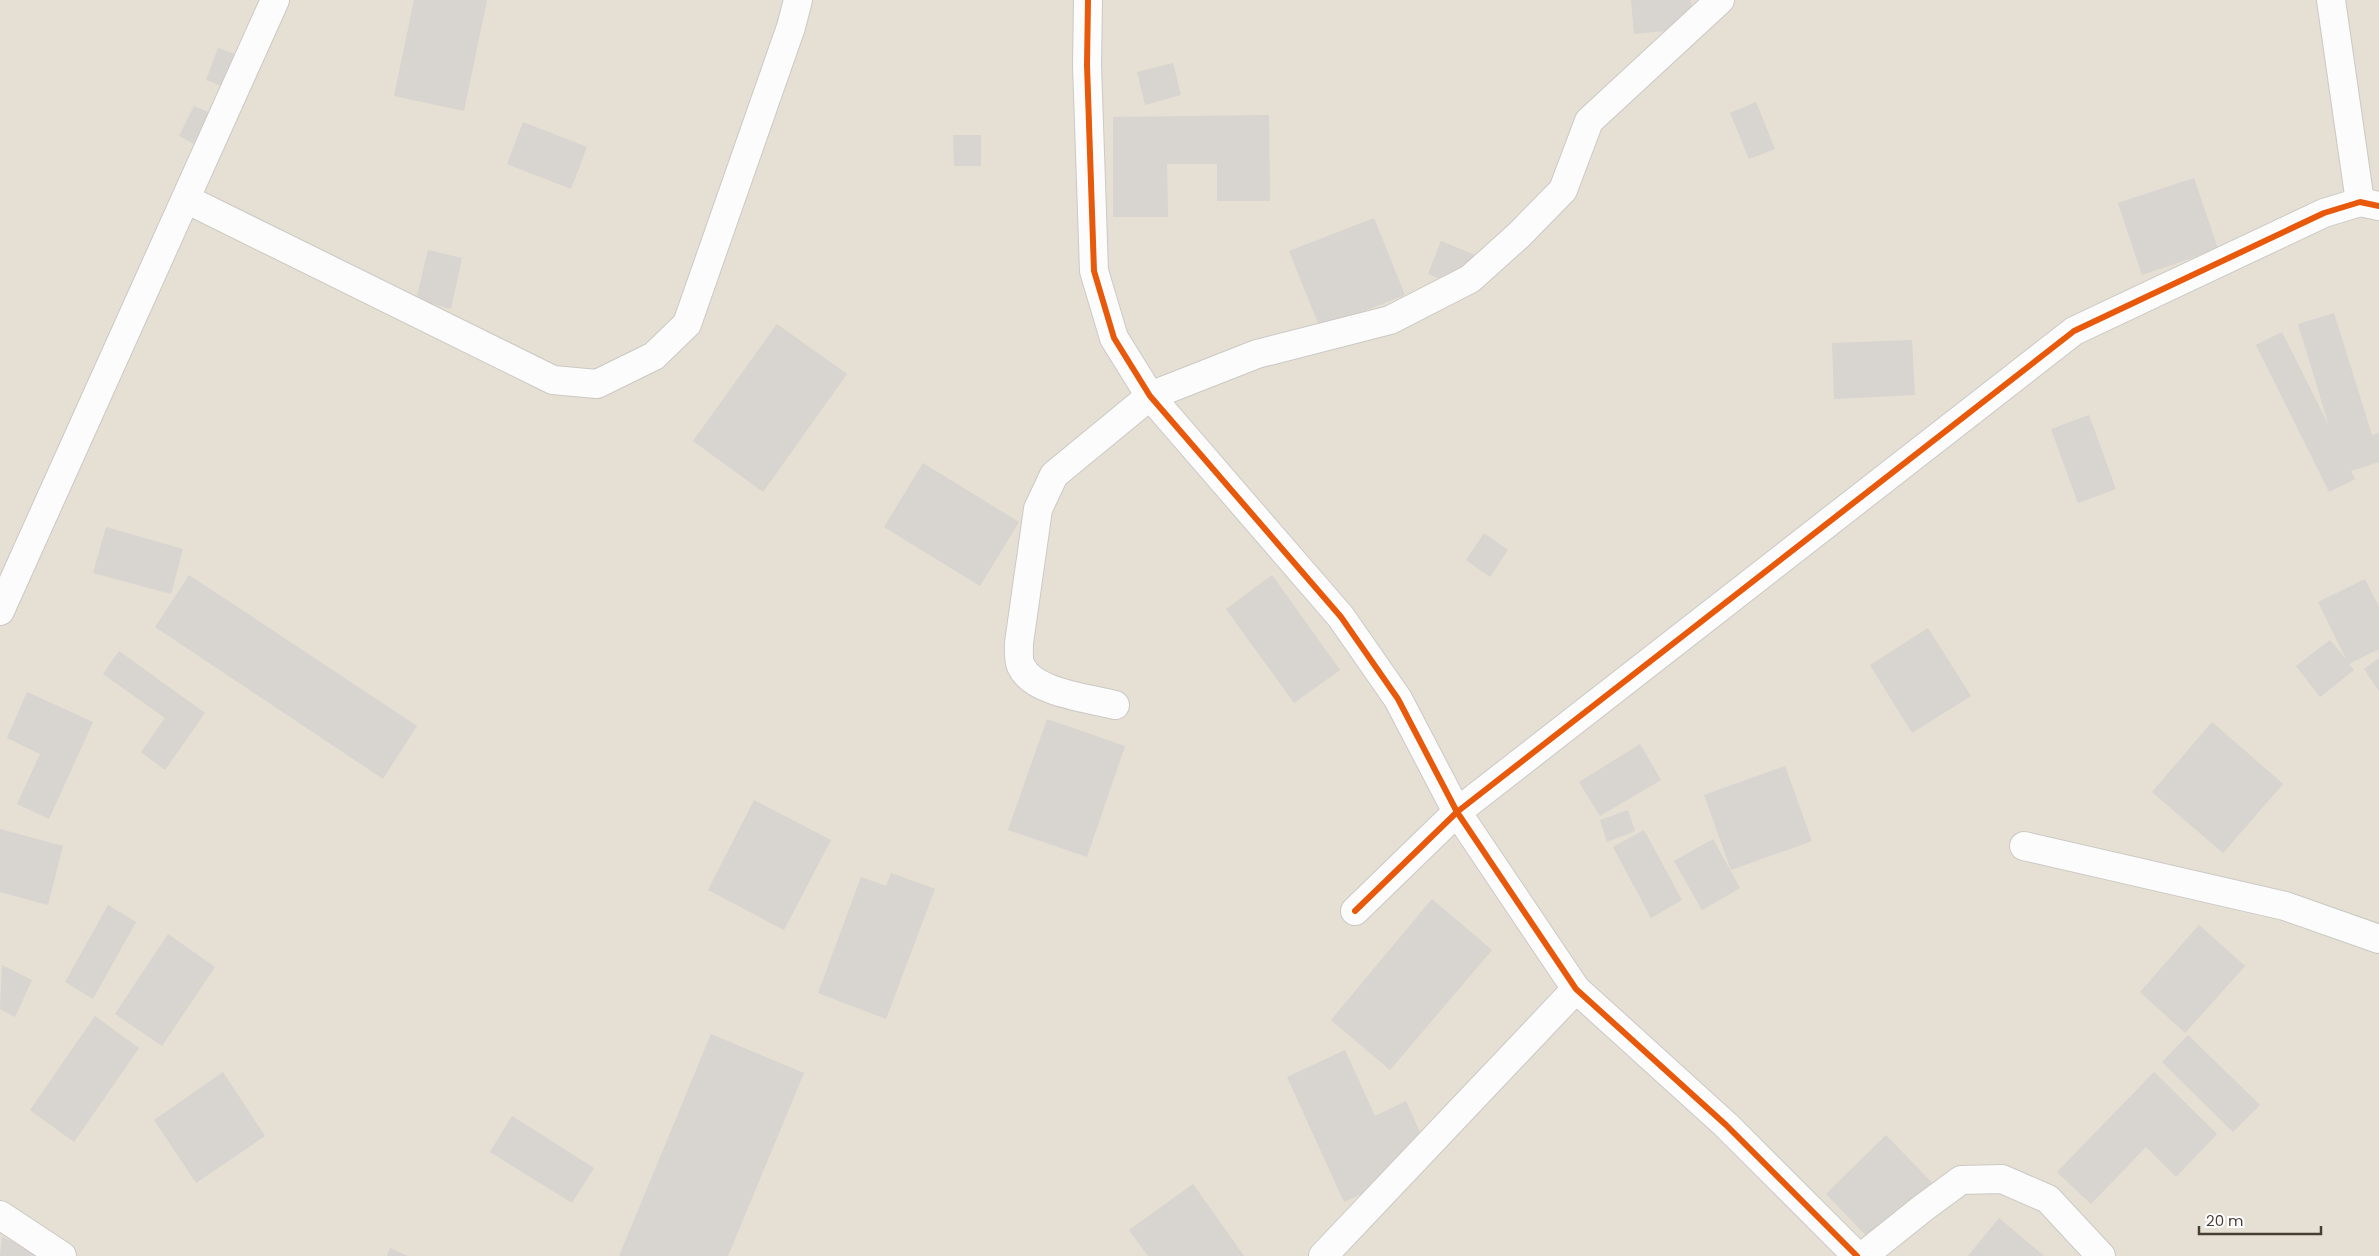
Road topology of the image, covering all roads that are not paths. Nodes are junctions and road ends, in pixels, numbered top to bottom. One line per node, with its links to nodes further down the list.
1 (275, 0): 6 (street)
2 (798, 0): 6 (street)
3 (1088, 0): 8 (street)
4 (1720, 0): 8 (street)
5 (2331, 0): 7 (street)
6 (186, 199): 9 (street)
7 (2369, 204): 11 (street)
8 (1150, 396): 10 (street); 11 (street)
9 (0, 611)
10 (1115, 705)
11 (1457, 812): 13 (street); 15 (street)
12 (2024, 846): 14 (street)
13 (1355, 911)
14 (2379, 939)
15 (1576, 989): 18 (street); 19 (street)
16 (0, 1214): 17 (street)
17 (62, 1256)
18 (1324, 1256)
19 (1857, 1256)
20 (1863, 1256): 21 (street)
21 (2101, 1256)

